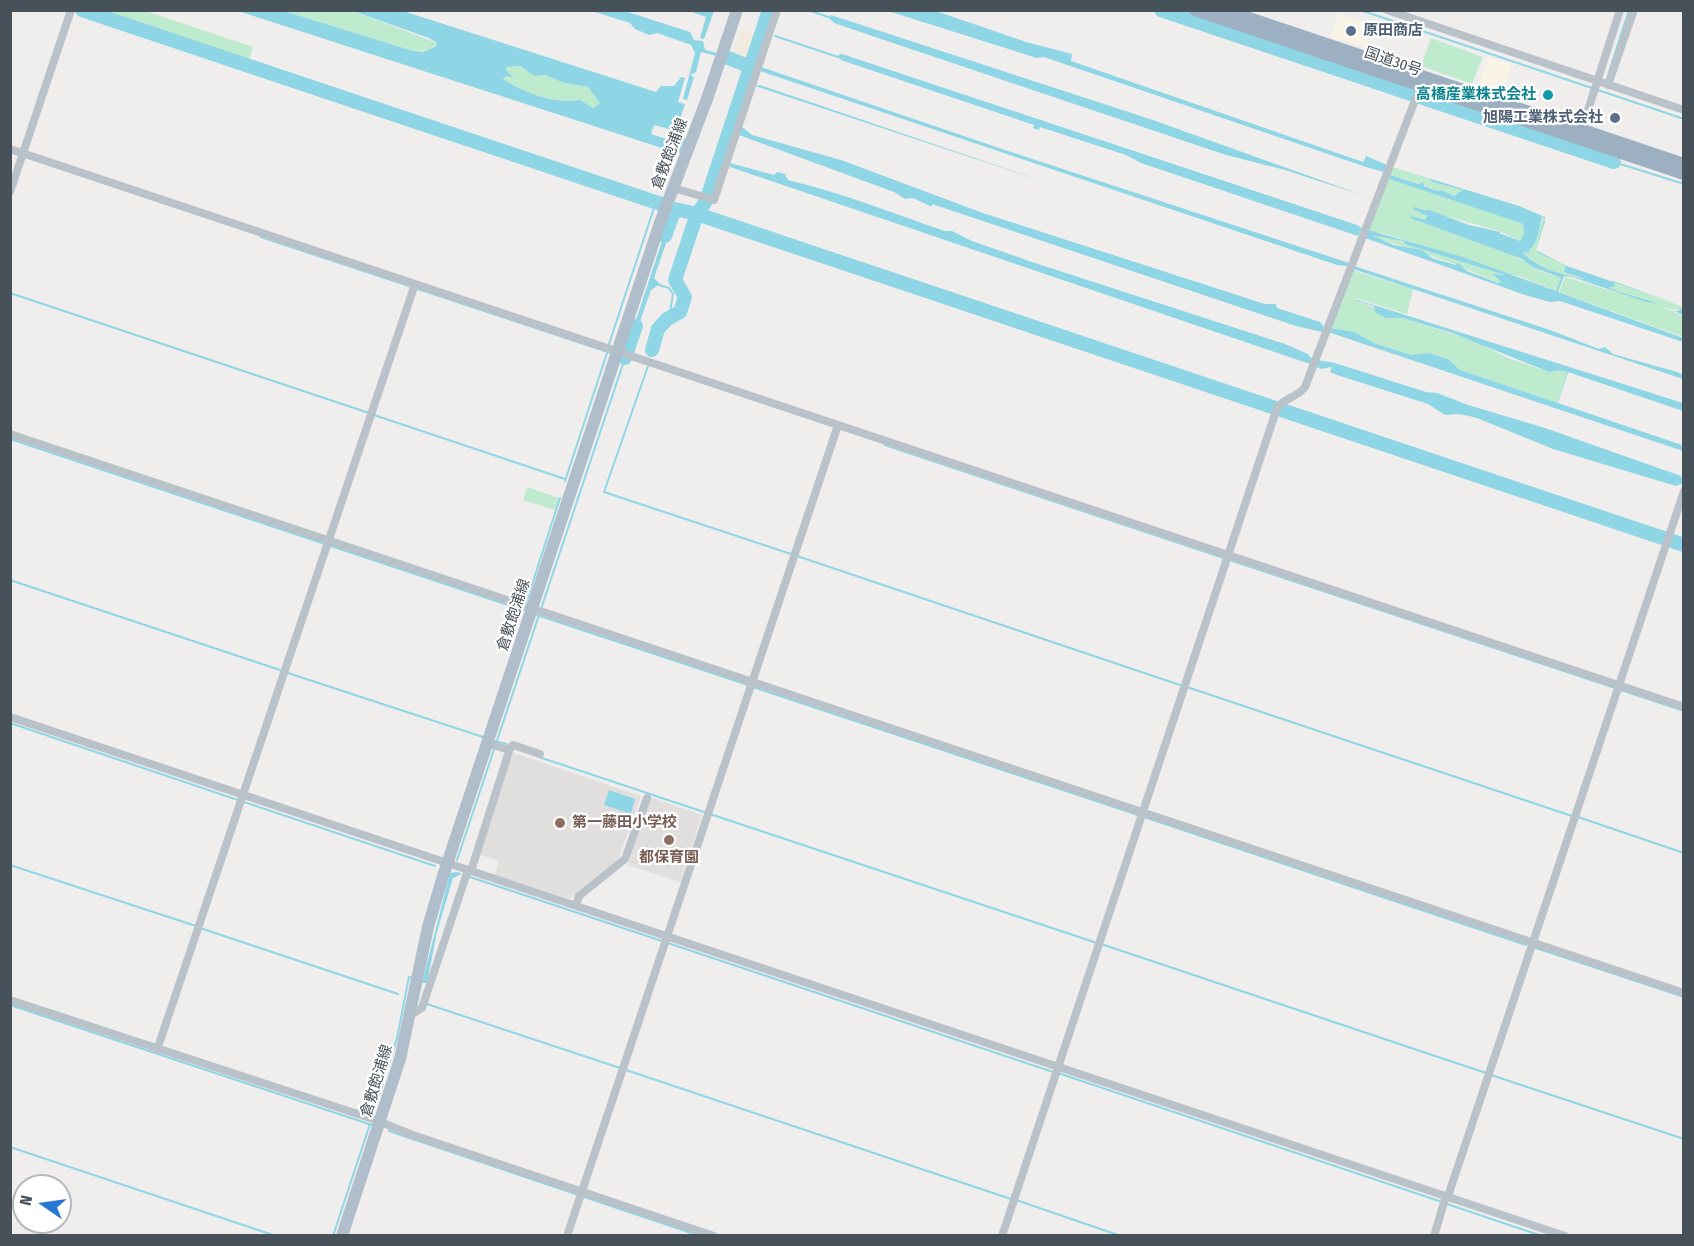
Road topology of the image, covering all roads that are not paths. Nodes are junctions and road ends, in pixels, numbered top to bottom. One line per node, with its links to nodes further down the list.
1 (71, 10): 14 (street)
2 (737, 10): 17 (main road, 倉敷飽浦線)
3 (777, 10): 17 (street)
4 (1195, 10): 9 (highway, 国道30号)
5 (1225, 10): 9 (highway, 国道30号)
6 (1387, 10): 10 (street)
7 (1620, 10): 10 (street)
8 (1634, 10): 10 (street)
9 (1420, 85): 12 (highway, 国道30号); 25 (street)
10 (1600, 85): 11 (street); 12 (street)
11 (1683, 110)
12 (1579, 135): 15 (highway, 国道30号); 16 (highway, 国道30号)
13 (10, 148): 14 (street)
14 (23, 153): 18 (street); 19 (street)
15 (1683, 164)
16 (1683, 174)
17 (674, 188): 20 (main road, 倉敷飽浦線)
18 (10, 192)
19 (414, 287): 20 (street); 24 (street)
20 (617, 351): 21 (street); 26 (main road, 倉敷飽浦線)
21 (838, 425): 25 (street); 27 (street)
22 (10, 434): 24 (street)
23 (1683, 491): 28 (street)
24 (328, 543): 26 (street); 34 (street)
25 (1228, 558): 28 (street); 36 (street)
26 (538, 610): 27 (street); 31 (main road, 倉敷飽浦線)
27 (751, 682): 36 (street); 40 (street)
28 (1618, 688): 29 (street); 41 (street)
29 (1683, 707)
30 (10, 717): 34 (street)
31 (493, 745): 32 (street); 37 (main road, 倉敷飽浦線)
32 (509, 750): 33 (street); 38 (street)
33 (540, 754)
34 (242, 798): 37 (street); 45 (street)
35 (647, 798): 39 (street)
36 (1142, 813): 41 (street); 46 (street)
37 (447, 863): 38 (street); 44 (main road, 倉敷飽浦線)
38 (467, 873): 39 (street); 44 (street)
39 (576, 905): 40 (street)
40 (666, 936): 46 (street); 48 (street)
41 (1533, 942): 42 (street); 49 (street)
42 (1683, 993)
43 (10, 1000): 45 (street)
44 (411, 1015): 47 (main road, 倉敷飽浦線)
45 (157, 1050): 47 (street)
46 (1058, 1066): 49 (street); 53 (street)
47 (380, 1122): 48 (street); 50 (main road, 倉敷飽浦線)
48 (580, 1194): 51 (street); 52 (street)
49 (1446, 1199): 54 (street); 55 (street)
50 (342, 1236)
51 (567, 1236)
52 (714, 1236)
53 (1002, 1236)
54 (1434, 1236)
55 (1565, 1236)

